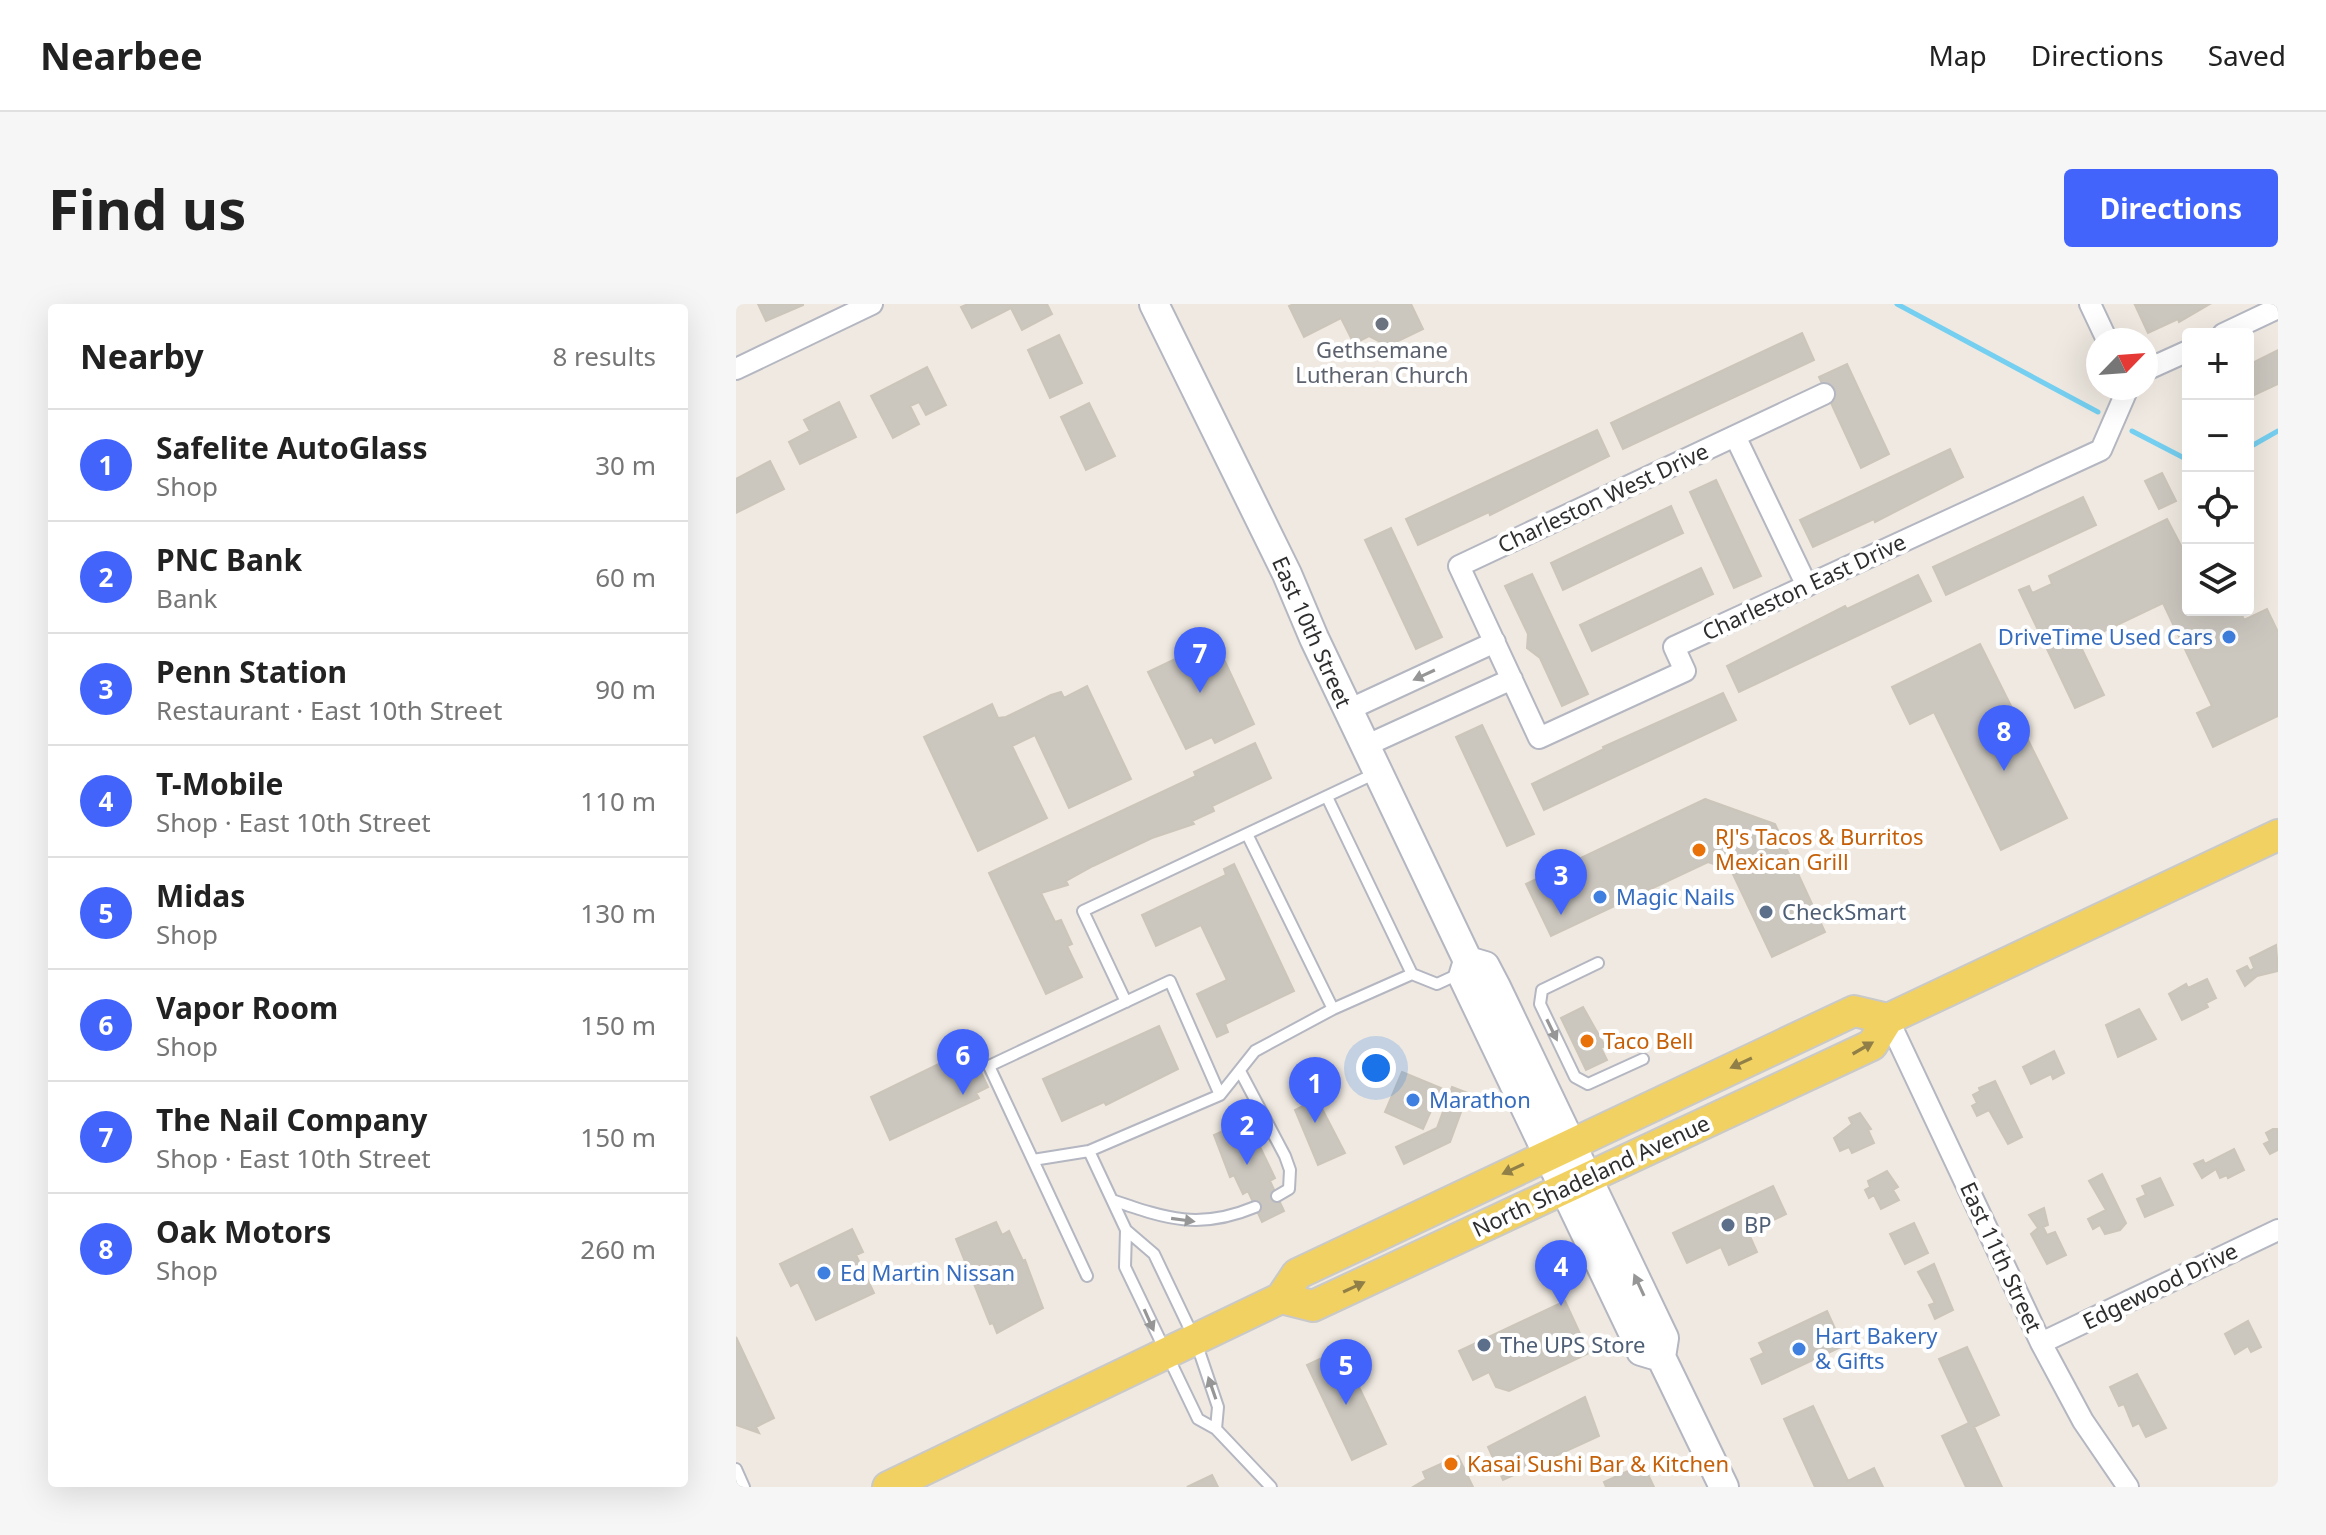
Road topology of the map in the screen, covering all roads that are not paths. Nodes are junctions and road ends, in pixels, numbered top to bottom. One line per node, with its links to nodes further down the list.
1 (872, 304): 9 (street)
2 (1154, 304): 16 (main road, East 10th Street)
3 (2090, 304): 5 (street)
4 (2278, 308): 6 (street)
5 (2101, 328)
6 (2236, 328)
7 (2182, 354): 8 (street)
8 (2158, 365)
9 (736, 369)
10 (1824, 394): 12 (street, Charleston West Drive)
11 (2123, 400): 13 (street, Charleston East Drive)
12 (1735, 436): 13 (street); 14 (street, Charleston West Drive)
13 (1807, 586): 15 (street, Charleston East Drive)
14 (1495, 642): 15 (street, Charleston West Drive); 16 (street, one-way to 16)
15 (1512, 679): 17 (street)
16 (1348, 710): 17 (main road, East 10th Street)
17 (1365, 746): 18 (main road, East 10th Street)
18 (1378, 772): 19 (lane); 23 (main road, East 10th Street)
19 (1327, 797): 20 (lane); 24 (lane)
20 (1247, 834): 25 (lane); 26 (lane)
21 (2278, 835): 27 (main road, North Shadeland Avenue)
22 (1598, 963): 28 (lane, one-way to 28)
23 (1466, 966): 24 (lane); 31 (main road, East 10th Street)
24 (1412, 974): 26 (lane)
25 (1126, 1002): 30 (lane); 33 (lane)
26 (1333, 1009): 29 (lane)
27 (1888, 1019): 31 (main road, North Shadeland Avenue, one-way to 31); 34 (main road, North Shadeland Avenue, one-way to 27); 43 (street, East 11th Street)
28 (1643, 1059)
29 (1240, 1071): 30 (lane); 35 (lane)
30 (1220, 1095): 32 (lane)
31 (1559, 1148): 34 (main road, East 10th Street); 41 (main road, North Shadeland Avenue, one-way to 41)
32 (1089, 1151): 33 (lane); 36 (lane)
33 (1033, 1160): 40 (lane)
34 (1576, 1183): 41 (main road, North Shadeland Avenue, one-way to 34); 50 (main road, East 10th Street)
35 (1277, 1196)
36 (1112, 1200): 37 (lane, one-way to 37); 38 (lane)
37 (1255, 1207)
38 (1126, 1230): 42 (lane); 44 (lane, one-way to 44)
39 (2278, 1230): 43 (street, Edgewood Drive)
40 (1087, 1276)
41 (1281, 1298): 42 (main road, North Shadeland Avenue)
42 (1196, 1342): 44 (main road, North Shadeland Avenue); 45 (lane, one-way to 42)
43 (2041, 1343): 51 (street, East 11th Street)
44 (1165, 1356): 45 (lane); 48 (main road, North Shadeland Avenue)
45 (1216, 1429): 49 (lane)
46 (736, 1469): 47 (lane)
47 (744, 1487)
48 (888, 1487)
49 (1271, 1487)
50 (1724, 1487)
51 (2128, 1487)

